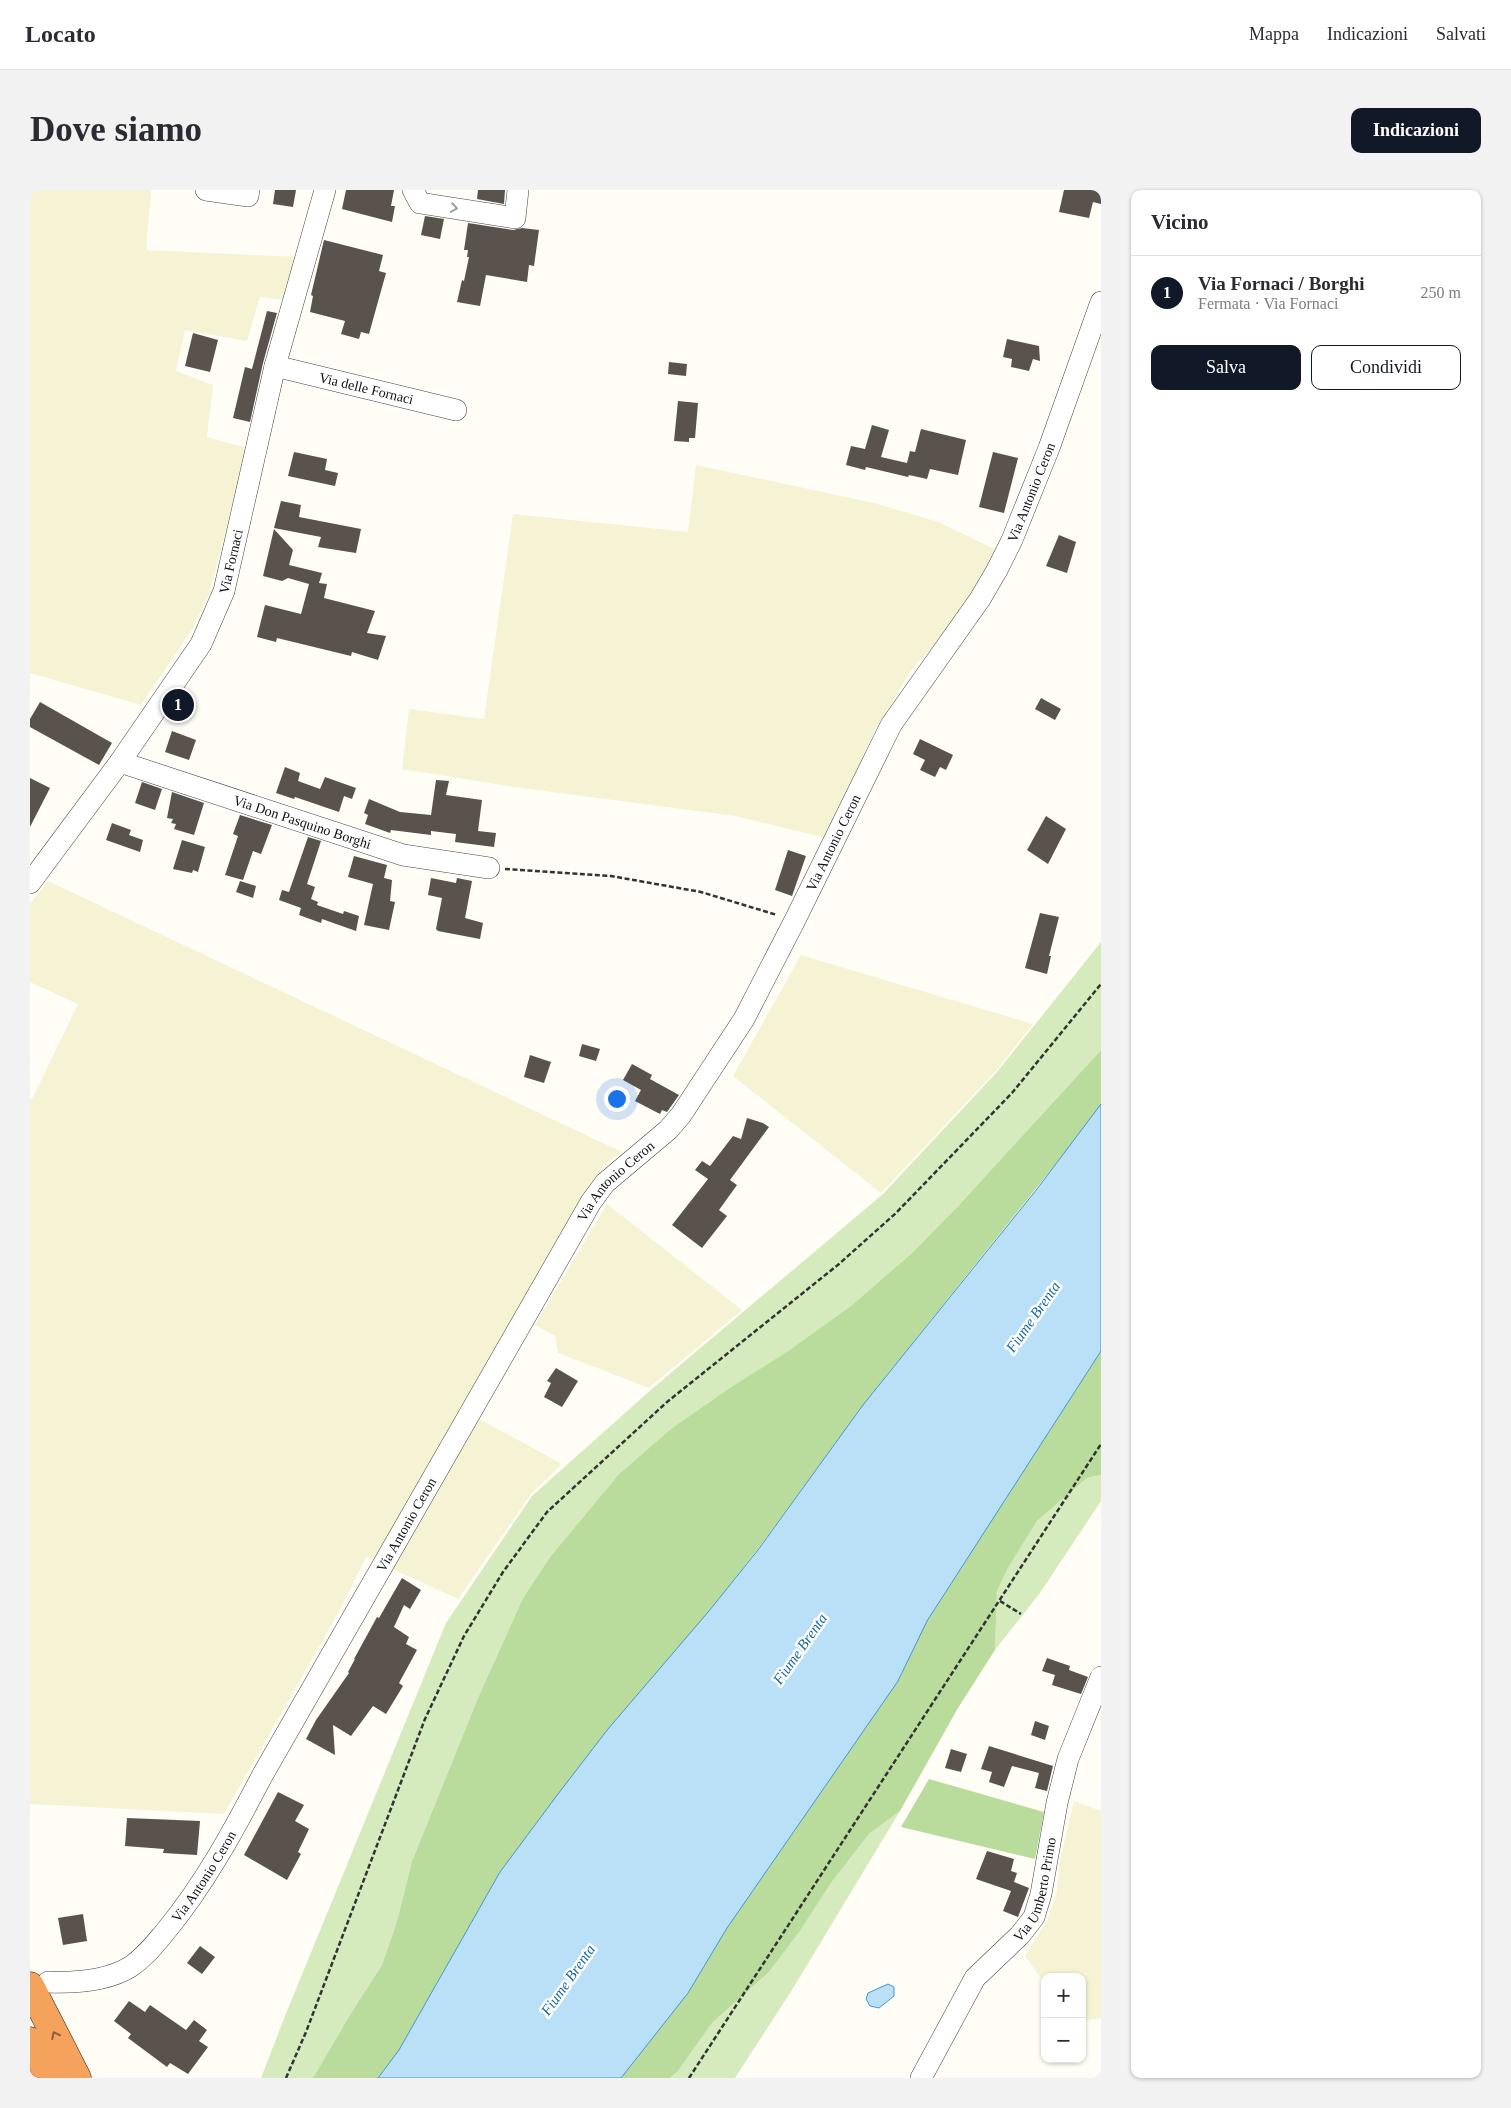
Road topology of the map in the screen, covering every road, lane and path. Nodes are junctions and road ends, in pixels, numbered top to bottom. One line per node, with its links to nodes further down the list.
1 (206, 190): 2 (street)
2 (248, 190)
3 (326, 190): 7 (street, Via Fornaci)
4 (413, 190): 5 (street, one-way to 5)
5 (518, 190)
6 (1101, 302): 13 (street, Via Antonio Ceron)
7 (275, 366): 8 (street, Via delle Fornaci); 9 (street, Via Fornaci)
8 (456, 410)
9 (120, 762): 10 (street, Via Fornaci); 11 (street, Via Don Pasquino Borghi)
10 (37, 862): 12 (street, Via Fornaci)
11 (489, 868): 13 (path)
12 (30, 883)
13 (796, 920): 19 (street, Via Antonio Ceron)
14 (1101, 984): 23 (path)
15 (1101, 1444): 16 (path)
16 (1000, 1601): 17 (path); 24 (path)
17 (1021, 1614)
18 (1101, 1677): 25 (street, Via Umberto Primo)
19 (39, 1984): 22 (highway, one-way to 19)
20 (30, 2041): 21 (highway)
21 (49, 2078)
22 (77, 2078)
23 (286, 2078)
24 (689, 2078)
25 (921, 2078)

